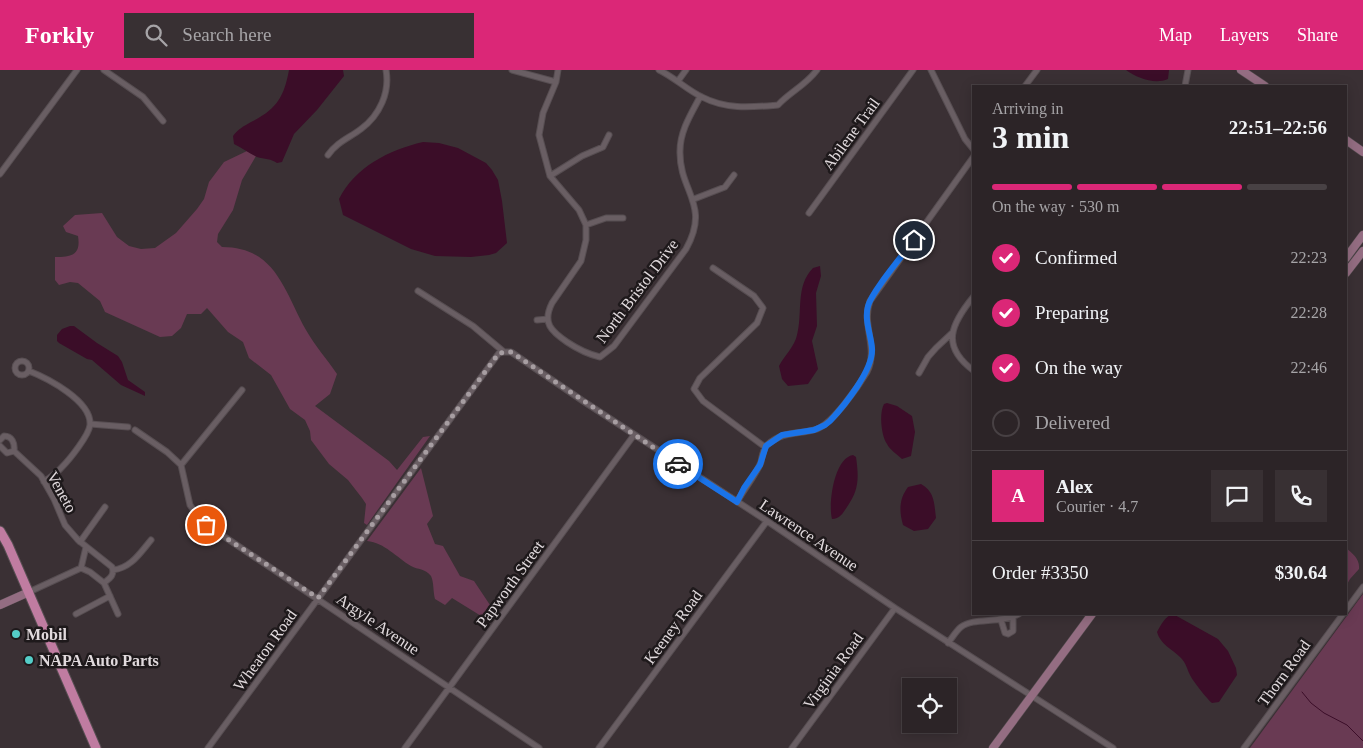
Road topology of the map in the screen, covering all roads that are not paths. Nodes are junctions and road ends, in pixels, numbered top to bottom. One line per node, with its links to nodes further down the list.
1 (77, 70): 27 (street)
2 (104, 70): 20 (street)
3 (386, 70): 25 (street)
4 (512, 70): 15 (street)
5 (558, 70): 15 (street)
6 (659, 70): 14 (street)
7 (686, 70): 14 (street)
8 (817, 70): 19 (street)
9 (913, 70): 31 (street, Abilene Trail)
10 (931, 70): 23 (street)
11 (1037, 70): 16 (street)
12 (1188, 70): 17 (street)
13 (1241, 70): 18 (main road)
14 (678, 81): 19 (street)
15 (556, 82): 29 (street)
16 (1026, 85)
17 (1186, 85)
18 (1264, 85)
19 (700, 97): 30 (street, North Bristol Drive)
20 (163, 121)
21 (609, 135): 29 (street)
22 (1347, 141): 24 (main road)
23 (972, 148)
24 (1363, 152)
25 (328, 155)
26 (972, 159): 55 (street)
27 (0, 174)
28 (734, 175): 30 (street)
29 (550, 176): 33 (street)
30 (694, 199): 41 (street, North Bristol Drive)
31 (809, 213)
32 (623, 218): 33 (street)
33 (586, 225): 41 (street)
34 (1363, 235): 36 (main road)
35 (1363, 251): 38 (main road)
36 (1347, 255)
37 (713, 268): 55 (street)
38 (1347, 271)
39 (418, 291): 44 (street, Lawrence Avenue)
40 (972, 299): 43 (street)
41 (548, 319): 42 (street)
42 (538, 320)
43 (952, 333): 45 (street); 47 (street)
44 (504, 352): 52 (street, Lawrence Avenue); 72 (street, Wheaton Road)
45 (972, 370)
46 (29, 371): 49 (street)
47 (919, 373)
48 (242, 390): 57 (street)
49 (90, 424): 50 (street); 58 (street)
50 (128, 427)
51 (135, 430): 57 (street)
52 (634, 435): 59 (street, Lawrence Avenue); 84 (street, Papworth Street)
53 (0, 440): 56 (street, Veneto)
54 (0, 446): 56 (street, Veneto)
55 (766, 446): 59 (street)
56 (14, 451): 58 (street, Veneto)
57 (181, 466): 72 (street, Argyle Avenue)
58 (44, 482): 64 (street, Veneto)
59 (737, 502): 61 (street, Lawrence Avenue)
60 (105, 507): 64 (street)
61 (767, 521): 74 (street, Lawrence Avenue); 90 (street, Keeney Road)
62 (0, 531): 70 (main road)
63 (150, 540): 67 (street)
64 (80, 542): 65 (street, Veneto)
65 (86, 547): 66 (street); 67 (street, Veneto)
66 (81, 568): 68 (street); 70 (street)
67 (113, 570): 68 (street)
68 (104, 583): 71 (street)
69 (1363, 587): 75 (street)
70 (29, 592): 73 (main road); 86 (main road)
71 (110, 596): 76 (street); 77 (street)
72 (318, 598): 84 (street, Argyle Avenue); 87 (street, Wheaton Road)
73 (0, 605)
74 (895, 608): 83 (street, Lawrence Avenue); 91 (street, Virginia Road)
75 (1347, 609)
76 (76, 614)
77 (118, 614)
78 (1017, 615): 81 (street)
79 (1091, 615): 85 (main road)
80 (1342, 615): 94 (street, Thorn Road)
81 (1013, 617): 82 (street); 82 (street)
82 (1001, 620): 83 (street)
83 (948, 643): 85 (street, Lawrence Avenue)
84 (450, 688): 88 (street, Papworth Street); 89 (street, Argyle Avenue)
85 (1032, 696): 92 (main road); 93 (street, Lawrence Avenue)
86 (96, 748)
87 (208, 748)
88 (405, 748)
89 (539, 748)
90 (599, 748)
91 (792, 748)
92 (993, 748)
93 (1113, 748)
94 (1244, 748)

